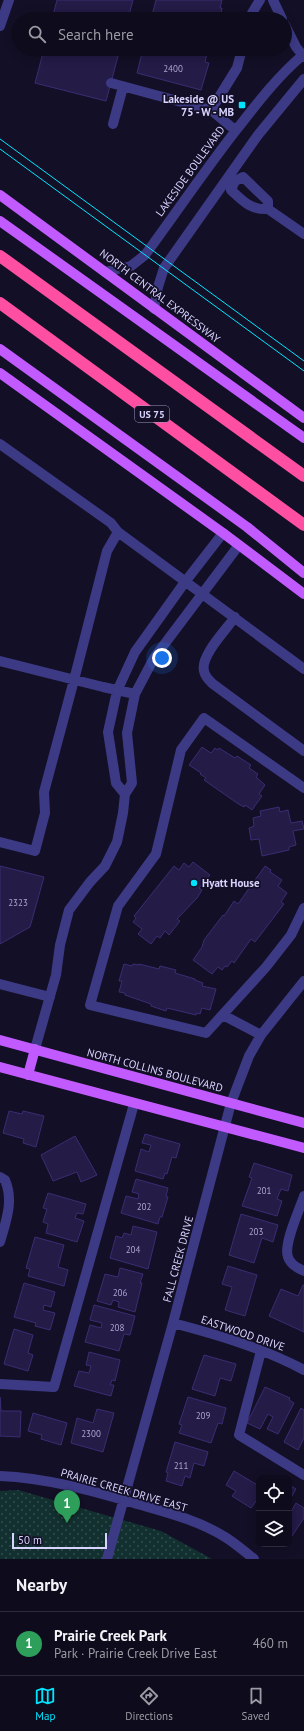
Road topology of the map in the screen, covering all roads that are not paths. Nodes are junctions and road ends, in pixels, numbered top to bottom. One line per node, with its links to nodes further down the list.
1 (9, 0): 6 (street)
2 (260, 0): 4 (street)
3 (273, 0): 5 (street)
4 (254, 12)
5 (279, 12)
6 (0, 26)
7 (292, 37): 8 (street)
8 (303, 55): 15 (street, LAKESIDE BOULEVARD)
9 (240, 56): 13 (street)
10 (304, 79): 16 (street)
11 (111, 84): 12 (street)
12 (123, 87): 13 (street); 14 (street)
13 (211, 110): 15 (street)
14 (113, 124)
15 (236, 130): 22 (street, LAKESIDE BOULEVARD)
16 (232, 179): 18 (street); 18 (street); 24 (street)
17 (0, 195): 22 (main road, NORTH CENTRAL EXPRESSWAY)
18 (268, 209): 20 (street)
19 (0, 221): 28 (main road)
20 (304, 234)
21 (0, 256): 30 (highway)
22 (105, 272): 24 (main road, NORTH CENTRAL EXPRESSWAY)
23 (0, 302): 31 (highway, US 75)
24 (154, 309): 27 (main road, NORTH CENTRAL EXPRESSWAY)
25 (0, 349): 35 (main road)
26 (0, 373): 33 (main road)
27 (304, 418)
28 (304, 438)
29 (0, 444): 32 (street)
30 (304, 476)
31 (304, 525)
32 (118, 532): 36 (street); 42 (street)
33 (223, 533): 34 (main road); 36 (street)
34 (239, 545): 37 (street); 38 (main road)
35 (304, 573)
36 (185, 582): 37 (street); 43 (street)
37 (202, 594): 39 (street); 44 (street)
38 (304, 594)
39 (235, 617): 41 (street); 45 (street)
40 (0, 661): 42 (street)
41 (304, 669)
42 (74, 680): 43 (street); 48 (street)
43 (117, 691): 44 (street); 47 (street)
44 (136, 694): 47 (street)
45 (304, 750)
46 (304, 788): 53 (street)
47 (125, 794): 52 (street)
48 (0, 842)
49 (304, 908): 53 (street)
50 (304, 981): 54 (street, FALL CREEK DRIVE)
51 (0, 984): 52 (street)
52 (50, 997): 56 (street)
53 (223, 1015): 54 (street)
54 (261, 1035): 59 (street, FALL CREEK DRIVE)
55 (0, 1040): 56 (main road, NORTH COLLINS BOULEVARD)
56 (35, 1049): 58 (main road); 59 (main road, NORTH COLLINS BOULEVARD)
57 (0, 1067): 58 (main road)
58 (28, 1075): 60 (main road)
59 (231, 1103): 61 (main road, NORTH COLLINS BOULEVARD); 62 (street, FALL CREEK DRIVE)
60 (134, 1104): 62 (main road); 71 (street)
61 (304, 1123)
62 (225, 1127): 63 (main road); 68 (street, FALL CREEK DRIVE)
63 (304, 1148)
64 (0, 1177): 66 (street)
65 (304, 1196): 67 (street)
66 (0, 1242)
67 (304, 1271)
68 (173, 1323): 69 (street, EASTWOOD DRIVE); 74 (street, FALL CREEK DRIVE)
69 (262, 1351): 70 (street, EASTWOOD DRIVE); 72 (street)
70 (304, 1370)
71 (0, 1384)
72 (304, 1475)
73 (0, 1476): 74 (street, PRAIRIE CREEK DRIVE EAST)
74 (123, 1500): 75 (street, FALL CREEK DRIVE); 76 (street, PRAIRIE CREEK DRIVE EAST)
75 (107, 1559)
76 (254, 1559)

